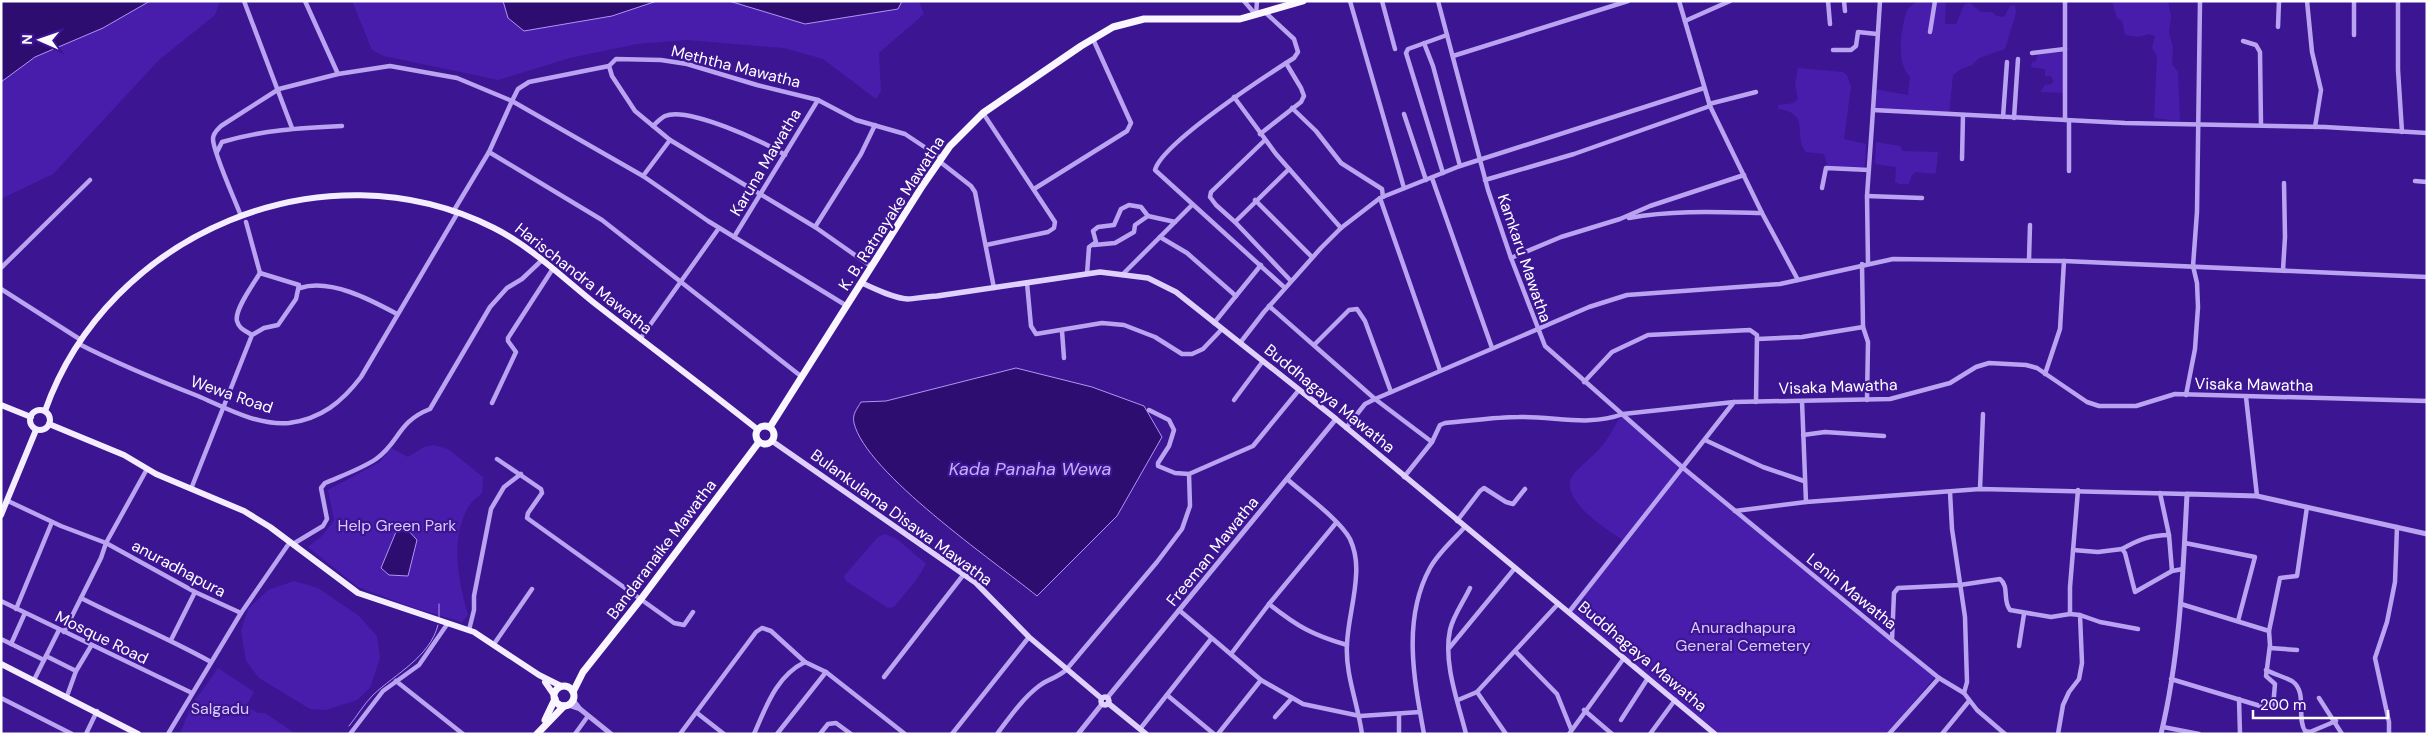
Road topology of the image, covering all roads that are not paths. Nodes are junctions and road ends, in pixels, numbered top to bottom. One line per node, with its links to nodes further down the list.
1 (244, 1): 46 (street)
2 (305, 1): 44 (street)
3 (1244, 1): 24 (street)
4 (1258, 1): 24 (street)
5 (1303, 1): 23 (highway, K. B. Ratnayake Mawatha)
6 (1350, 1): 92 (street)
7 (1382, 1): 35 (street)
8 (1438, 1): 31 (street, Kamkaru Mawatha)
9 (1628, 1): 39 (street)
10 (1679, 1): 25 (street)
11 (1730, 1): 25 (street)
12 (1828, 1): 26 (street)
13 (1844, 1): 22 (street)
14 (1880, 1): 29 (street)
15 (1935, 1): 28 (street)
16 (2065, 1): 37 (street)
17 (2200, 1): 61 (street)
18 (2279, 1): 27 (street)
19 (2307, 1): 65 (street)
20 (2354, 1): 30 (street)
21 (2398, 1): 67 (street)
22 (1844, 11)
23 (1266, 13): 24 (highway, K. B. Ratnayake Mawatha); 42 (street)
24 (1256, 15): 32 (highway, K. B. Ratnayake Mawatha)
25 (1685, 21): 45 (street)
26 (1830, 24)
27 (2278, 27)
28 (1930, 32)
29 (1877, 34): 36 (street); 53 (street)
30 (2354, 35)
31 (1447, 36): 34 (street); 39 (street, Kamkaru Mawatha)
32 (1093, 38): 54 (highway, K. B. Ratnayake Mawatha); 94 (street)
33 (2243, 41): 62 (street)
34 (1424, 43): 78 (street); 82 (street)
35 (1395, 48)
36 (1833, 50)
37 (2065, 50): 38 (street); 59 (street)
38 (2032, 53)
39 (1453, 56): 77 (street, Kamkaru Mawatha)
40 (2018, 59): 58 (street)
41 (2006, 62): 57 (street)
42 (1286, 63): 48 (street); 52 (street)
43 (609, 66): 49 (street, Meththa Mawatha); 50 (street, Meththa Mawatha); 64 (street)
44 (338, 74): 46 (street); 50 (street)
45 (1704, 88): 51 (street); 77 (street)
46 (279, 89): 66 (street); 72 (street)
47 (1756, 92): 51 (street)
48 (1234, 98): 69 (street); 100 (street)
49 (818, 100): 60 (street, Meththa Mawatha); 74 (street, Karuna Mawatha)
50 (512, 101): 73 (street, Wewa Road); 84 (street)
51 (1710, 105): 83 (street); 88 (street)
52 (1292, 108): 69 (street); 97 (street)
53 (1873, 110): 56 (street); 80 (street)
54 (983, 113): 76 (highway, K. B. Ratnayake Mawatha); 94 (street)
55 (1404, 114): 87 (street)
56 (1963, 115): 57 (street); 75 (street)
57 (2003, 117): 58 (street)
58 (2014, 118): 59 (street)
59 (2067, 120): 61 (street); 81 (street)
60 (875, 125): 76 (street, Meththa Mawatha); 109 (street)
61 (2197, 125): 62 (street); 124 (street)
62 (2261, 125): 65 (street)
63 (342, 126): 66 (street)
64 (653, 126): 70 (street); 74 (street)
65 (2315, 127): 67 (street)
66 (292, 128): 72 (street)
67 (2402, 132): 68 (street)
68 (2427, 133)
69 (1260, 134): 71 (street)
70 (670, 140): 84 (street); 95 (street)
71 (1266, 140): 79 (street); 107 (street)
72 (217, 152): 104 (street)
73 (489, 152): 101 (street, Wewa Road); 136 (street)
74 (785, 155): 95 (street, Karuna Mawatha)
75 (1962, 158)
76 (940, 160): 114 (street, Meththa Mawatha); 125 (highway, K. B. Ratnayake Mawatha)
77 (1480, 160): 78 (street); 88 (street, Kamkaru Mawatha)
78 (1460, 166): 82 (street)
79 (1289, 168): 99 (street); 111 (street)
80 (1868, 170): 93 (street); 96 (street)
81 (2069, 172)
82 (1443, 173): 85 (street)
83 (1744, 175): 102 (street); 105 (street)
84 (643, 176): 110 (street)
85 (1432, 178): 87 (street); 157 (street)
86 (90, 180): 126 (street)
87 (1426, 180): 92 (street)
88 (1485, 180): 117 (street, Kamkaru Mawatha)
89 (2416, 182): 90 (street)
90 (2427, 182)
91 (2284, 183): 128 (street)
92 (1404, 188): 97 (street)
93 (1822, 188)
94 (1034, 189): 114 (street)
95 (760, 196): 109 (street); 112 (street, Karuna Mawatha)
96 (1867, 196): 98 (street); 121 (street)
97 (1382, 198): 111 (street); 160 (street)
98 (1922, 198)
99 (1255, 200): 107 (street); 116 (street)
100 (1192, 205): 106 (street); 123 (street)
101 (455, 213): 104 (main road, Harischandra Mawatha); 119 (main road, Harischandra Mawatha); 145 (street, Wewa Road)
102 (1762, 213): 105 (street); 133 (street)
103 (1148, 216): 106 (street); 115 (street); 115 (street)
104 (244, 218): 129 (street); 154 (main road, Harischandra Mawatha)
105 (1620, 219): 117 (street)
106 (1175, 222): 113 (street)
107 (1235, 222): 134 (street)
108 (2030, 225): 118 (street)
109 (815, 227): 125 (street)
110 (719, 228): 112 (street); 136 (street)
111 (1341, 228): 116 (street)
112 (734, 237): 143 (street)
113 (1160, 237): 131 (street); 142 (street)
114 (986, 245): 139 (street, Meththa Mawatha)
115 (1093, 245): 130 (street)
116 (1312, 257): 134 (street)
117 (1511, 258): 149 (street, Kamkaru Mawatha)
118 (2028, 260): 120 (street); 121 (street)
119 (541, 261): 127 (main road, Harischandra Mawatha); 224 (street)
120 (2064, 261): 124 (street); 161 (street)
121 (1868, 263): 122 (street)
122 (1862, 264): 133 (street); 147 (street)
123 (1261, 266): 140 (street); 142 (street)
124 (2193, 266): 128 (street); 166 (street)
125 (872, 267): 135 (highway, K. B. Ratnayake Mawatha)
126 (1, 268)
127 (552, 270): 153 (main road, Harischandra Mawatha); 175 (street)
128 (2282, 270): 132 (street)
129 (260, 273): 138 (street); 151 (street)
130 (1087, 274): 131 (main road, Buddhagaya Mawatha); 137 (main road, Buddhagaya Mawatha)
131 (1122, 275): 146 (main road, Buddhagaya Mawatha)
132 (2427, 277)
133 (1798, 280): 149 (street)
134 (1291, 281): 140 (street)
135 (862, 282): 139 (main road, Buddhagaya Mawatha); 143 (highway, K. B. Ratnayake Mawatha)
136 (682, 283): 153 (street); 162 (street)
137 (1028, 283): 139 (main road, Buddhagaya Mawatha); 150 (street)
138 (300, 288): 145 (street); 151 (street)
139 (994, 288)
140 (1285, 288): 144 (street)
141 (1, 289): 154 (street, Wewa Road)
142 (1236, 296): 146 (street)
143 (847, 306): 162 (highway, K. B. Ratnayake Mawatha)
144 (1268, 306): 155 (street); 156 (street)
145 (397, 314): 177 (street, Wewa Road)
146 (1214, 322): 148 (main road, Buddhagaya Mawatha)
147 (1863, 327): 152 (street); 170 (street)
148 (1222, 329): 150 (street); 155 (main road, Buddhagaya Mawatha)
149 (1537, 329): 157 (street); 163 (street, Kamkaru Mawatha)
150 (1062, 331): 158 (street)
151 (252, 335): 177 (street)
152 (1757, 338): 163 (street); 174 (street)
153 (640, 339): 187 (main road, Harischandra Mawatha)
154 (80, 342): 177 (street, Wewa Road); 179 (main road, Harischandra Mawatha)
155 (1240, 343): 159 (main road, Buddhagaya Mawatha)
156 (1314, 345): 165 (street); 168 (street)
157 (1492, 348): 160 (street)
158 (1064, 358)
159 (1263, 361): 164 (main road, Buddhagaya Mawatha); 169 (street)
160 (1440, 370): 165 (street)
161 (2045, 374): 166 (street, Visaka Mawatha); 170 (street, Visaka Mawatha)
162 (802, 378): 185 (highway, K. B. Ratnayake Mawatha)
163 (1584, 382): 180 (street, Kamkaru Mawatha)
164 (1299, 390): 183 (main road, Buddhagaya Mawatha); 199 (street)
165 (1391, 392): 168 (street)
166 (2186, 395): 167 (street, Visaka Mawatha)
167 (2246, 397): 172 (street, Visaka Mawatha); 210 (street)
168 (1375, 399): 186 (street); 194 (street)
169 (1234, 400)
170 (1867, 400): 171 (street, Visaka Mawatha)
171 (1802, 401): 174 (street, Visaka Mawatha); 189 (street)
172 (2427, 401)
173 (1734, 402): 174 (street, Visaka Mawatha); 180 (street, Visaka Mawatha); 191 (street)
174 (1756, 402)
175 (492, 403)
176 (1, 405): 182 (main road)
177 (225, 408): 203 (street)
178 (1149, 410): 199 (street)
179 (45, 411): 182 (main road); 184 (main road)
180 (1623, 414): 194 (street, Visaka Mawatha); 196 (street, Kamkaru Mawatha)
181 (1983, 414): 205 (street)
182 (31, 417): 188 (main road)
183 (1336, 419): 186 (main road, Buddhagaya Mawatha); 201 (street, Freeman Mawatha)
184 (49, 424): 188 (main road); 197 (main road)
185 (770, 427): 187 (highway); 192 (highway)
186 (1346, 428): 200 (main road, Buddhagaya Mawatha)
187 (757, 429): 193 (highway)
188 (36, 430): 211 (main road)
189 (1803, 435): 190 (street); 202 (street)
190 (1884, 436)
191 (1705, 440): 196 (street); 202 (street)
192 (772, 441): 193 (highway); 231 (main road, Bulankulama Disawa Mawatha)
193 (759, 442): 237 (highway, Bandaranaike Mawatha)
194 (1432, 442): 200 (street, Visaka Mawatha)
195 (497, 459): 198 (street)
196 (1682, 467): 214 (street, Lenin Mawatha); 245 (street)
197 (147, 469): 203 (main road); 223 (street)
198 (521, 474): 237 (street); 255 (street)
199 (1189, 474): 278 (street)
200 (1404, 477): 216 (main road, Buddhagaya Mawatha)
201 (1287, 479): 218 (street); 243 (street, Freeman Mawatha)
202 (1804, 481): 212 (street)
203 (191, 489): 224 (main road)
204 (1525, 489): 216 (street)
205 (1980, 489): 206 (street); 207 (street)
206 (2078, 490): 208 (street); 227 (street)
207 (1950, 492): 212 (street); 232 (street)
208 (2160, 493): 209 (street); 222 (street)
209 (2187, 494): 210 (street); 225 (street)
210 (2257, 496): 213 (street)
211 (8, 501): 215 (main road); 217 (street, anuradhapura)
212 (1806, 502): 214 (street)
213 (2307, 507): 220 (street); 256 (street)
214 (1735, 511): 262 (street, Lenin Mawatha)
215 (1, 515)
216 (1458, 521): 219 (main road, Buddhagaya Mawatha)
217 (52, 522): 223 (street, anuradhapura); 242 (street)
218 (1336, 522): 239 (street); 265 (street)
219 (1465, 527): 228 (main road, Buddhagaya Mawatha); 309 (street)
220 (2397, 527): 221 (street); 359 (street)
221 (2427, 534)
222 (2169, 535): 226 (street); 230 (street)
223 (106, 543): 235 (street, anuradhapura); 236 (street)
224 (292, 543): 247 (street, anuradhapura); 252 (main road)
225 (2185, 543): 229 (street); 251 (street)
226 (2122, 549): 227 (street); 230 (street)
227 (2073, 550): 249 (street)
228 (1516, 568): 240 (main road, Buddhagaya Mawatha); 268 (street)
229 (2183, 569): 230 (street); 241 (street)
230 (2172, 571)
231 (964, 574): 258 (main road, Bulankulama Disawa Mawatha); 284 (street)
232 (1960, 585): 248 (street); 262 (street); 294 (street)
233 (1470, 588): 268 (street)
234 (532, 590): 264 (street)
235 (196, 592): 247 (street, anuradhapura); 261 (street)
236 (81, 598): 257 (street); 261 (street)
237 (641, 599): 244 (street); 281 (highway, Bandaranaike Mawatha)
238 (1, 601): 242 (street, Mosque Road)
239 (1268, 604): 265 (street); 272 (street)
240 (1558, 604): 245 (main road, Buddhagaya Mawatha); 271 (street)
241 (2181, 604): 251 (street); 287 (street)
242 (16, 609): 246 (street, Mosque Road)
243 (1179, 610): 260 (street); 305 (street, Freeman Mawatha)
244 (693, 612)
245 (1569, 612): 274 (main road, Buddhagaya Mawatha)
246 (25, 613): 254 (street, Mosque Road); 263 (street)
247 (240, 613): 275 (street, anuradhapura)
248 (2024, 614): 249 (street); 267 (street)
249 (2070, 614): 250 (street)
250 (2080, 615): 253 (street); 354 (street)
251 (2238, 621): 256 (street)
252 (448, 623): 255 (main road); 290 (street)
253 (2138, 629)
254 (58, 630): 257 (street, Mosque Road); 273 (street)
255 (469, 630): 264 (main road)
256 (2269, 631): 269 (street)
257 (64, 632): 266 (street, Mosque Road)
258 (1029, 637): 278 (main road, Bulankulama Disawa Mawatha); 338 (street)
259 (1, 639): 263 (street)
260 (1211, 639): 272 (street); 295 (street)
261 (171, 640): 275 (street)
262 (1892, 640): 286 (street, Lenin Mawatha)
263 (11, 644): 273 (street)
264 (494, 644): 283 (main road)
265 (1347, 645): 313 (street)
266 (91, 646): 280 (street); 293 (street, Mosque Road)
267 (2019, 646)
268 (1450, 648): 302 (street)
269 (2270, 648): 270 (street); 279 (street)
270 (2297, 650)
271 (1516, 652): 292 (street); 320 (street)
272 (1231, 654): 289 (street)
273 (45, 658): 280 (street); 288 (street)
274 (1624, 658): 285 (main road, Buddhagaya Mawatha); 307 (street)
275 (211, 662): 293 (street, anuradhapura)
276 (804, 662): 282 (street); 310 (street); 333 (street)
277 (1, 664): 288 (main road)
278 (1066, 670): 305 (main road, Bulankulama Disawa Mawatha); 339 (street)
279 (2266, 670): 301 (street); 316 (street)
280 (76, 671): 296 (street)
281 (583, 672): 291 (highway, Bandaranaike Mawatha); 304 (highway, Bandaranaike Mawatha)
282 (826, 672): 334 (street); 337 (street)
283 (539, 675): 291 (main road); 297 (main road)
284 (884, 677)
285 (1648, 678): 303 (main road, Buddhagaya Mawatha); 315 (street)
286 (1940, 678): 294 (street, Lenin Mawatha); 352 (street)
287 (2172, 678): 301 (street); 318 (street)
288 (34, 680): 296 (main road)
289 (1261, 680): 299 (street); 343 (street)
290 (396, 681): 326 (street); 327 (street)
291 (563, 686): 297 (highway, Bandaranaike Mawatha); 304 (highway)
292 (1477, 692): 302 (street); 348 (street)
293 (192, 693): 325 (street, anuradhapura)
294 (1964, 693): 306 (street, Lenin Mawatha)
295 (1167, 695): 319 (street); 342 (street)
296 (67, 696): 308 (main road)
297 (554, 697): 304 (highway); 317 (highway, Bandaranaike Mawatha)
298 (1, 698): 322 (street)
299 (1292, 698): 313 (street); 314 (street)
300 (2319, 698): 316 (street)
301 (2239, 699): 357 (street)
302 (1458, 700): 347 (street)
303 (1675, 700): 350 (street); 351 (main road, Buddhagaya Mawatha)
304 (570, 701): 312 (street); 317 (highway, Bandaranaike Mawatha)
305 (1105, 701): 319 (main road, Bulankulama Disawa Mawatha); 340 (street, Freeman Mawatha)
306 (1969, 701): 321 (street); 353 (street, Lenin Mawatha)
307 (1584, 710): 320 (street); 349 (street)
308 (97, 711): 323 (street); 324 (main road)
309 (1420, 712): 311 (street); 346 (street)
310 (697, 713): 331 (street); 332 (street)
311 (1399, 715): 313 (street); 345 (street)
312 (588, 716): 329 (street); 330 (street)
313 (1360, 716): 344 (street)
314 (1275, 717)
315 (1621, 720)
316 (2336, 721): 358 (street)
317 (543, 725): 328 (highway, Bandaranaike Mawatha)
318 (2163, 727): 355 (street); 356 (street)
319 (1140, 729): 341 (main road, Bulankulama Disawa Mawatha)
320 (1570, 731)
321 (1944, 733)
322 (72, 734)
323 (86, 734)
324 (138, 734)
325 (168, 734)
326 (350, 734)
327 (463, 734)
328 (537, 734)
329 (575, 734)
330 (612, 734)
331 (680, 734)
332 (724, 734)
333 (754, 734)
334 (777, 734)
335 (820, 734): 336 (street)
336 (851, 734)
337 (905, 734)
338 (952, 734)
339 (997, 734)
340 (1078, 734)
341 (1146, 734)
342 (1214, 734)
343 (1218, 734)
344 (1362, 734)
345 (1399, 734)
346 (1424, 734)
347 (1466, 734)
348 (1506, 734)
349 (1612, 734)
350 (1650, 734)
351 (1714, 734)
352 (1889, 734)
353 (2006, 734)
354 (2058, 734)
355 (2161, 734)
356 (2199, 734)
357 (2240, 734)
358 (2342, 734)
359 (2389, 734)

